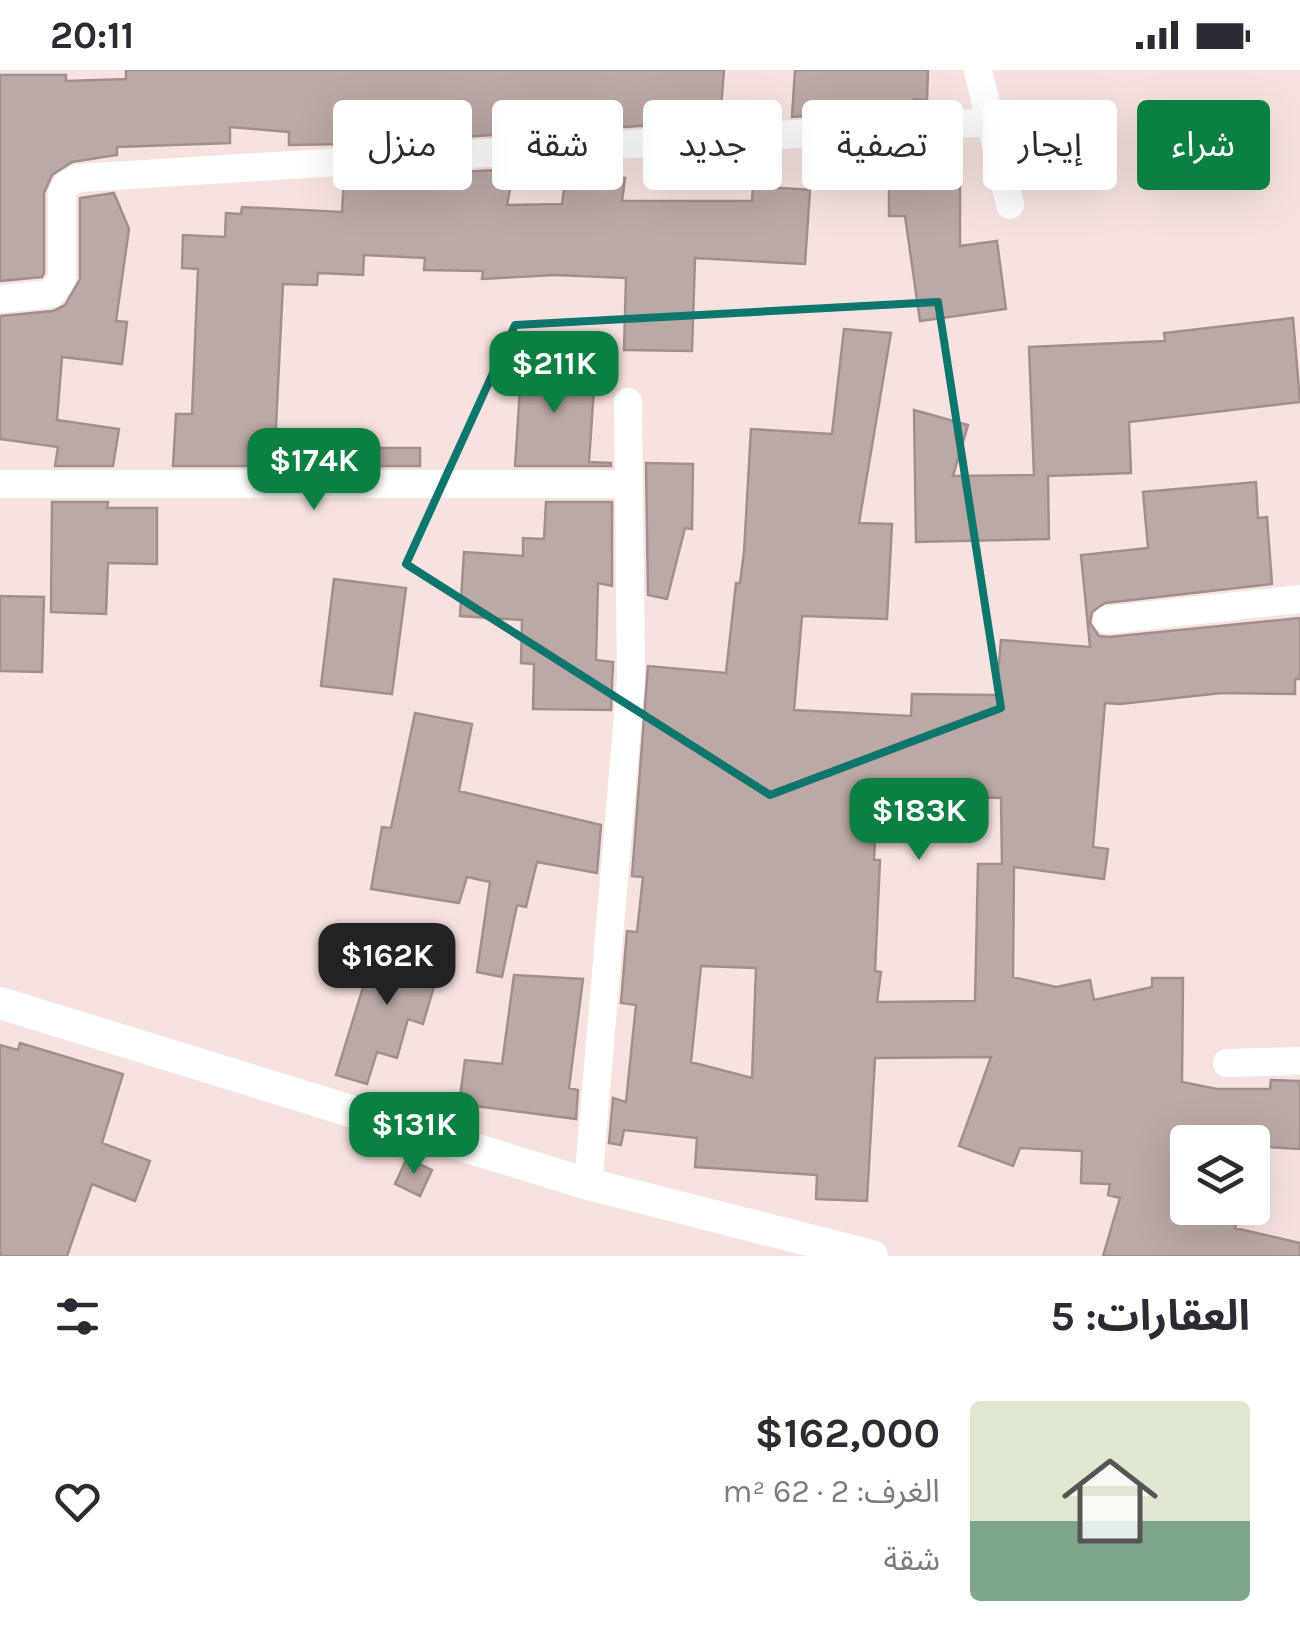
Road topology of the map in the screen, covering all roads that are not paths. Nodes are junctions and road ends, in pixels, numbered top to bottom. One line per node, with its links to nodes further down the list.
1 (978, 70): 2 (street)
2 (985, 100)
3 (983, 122): 6 (street)
4 (1006, 190): 5 (street)
5 (1010, 205)
6 (0, 299)
7 (628, 402): 9 (street)
8 (0, 484): 9 (street)
9 (629, 484): 15 (street)
10 (1300, 599): 11 (street)
11 (1107, 620)
12 (0, 1003): 15 (street)
13 (1300, 1061): 14 (street)
14 (1227, 1064)
15 (588, 1184): 16 (street)
16 (872, 1256)

